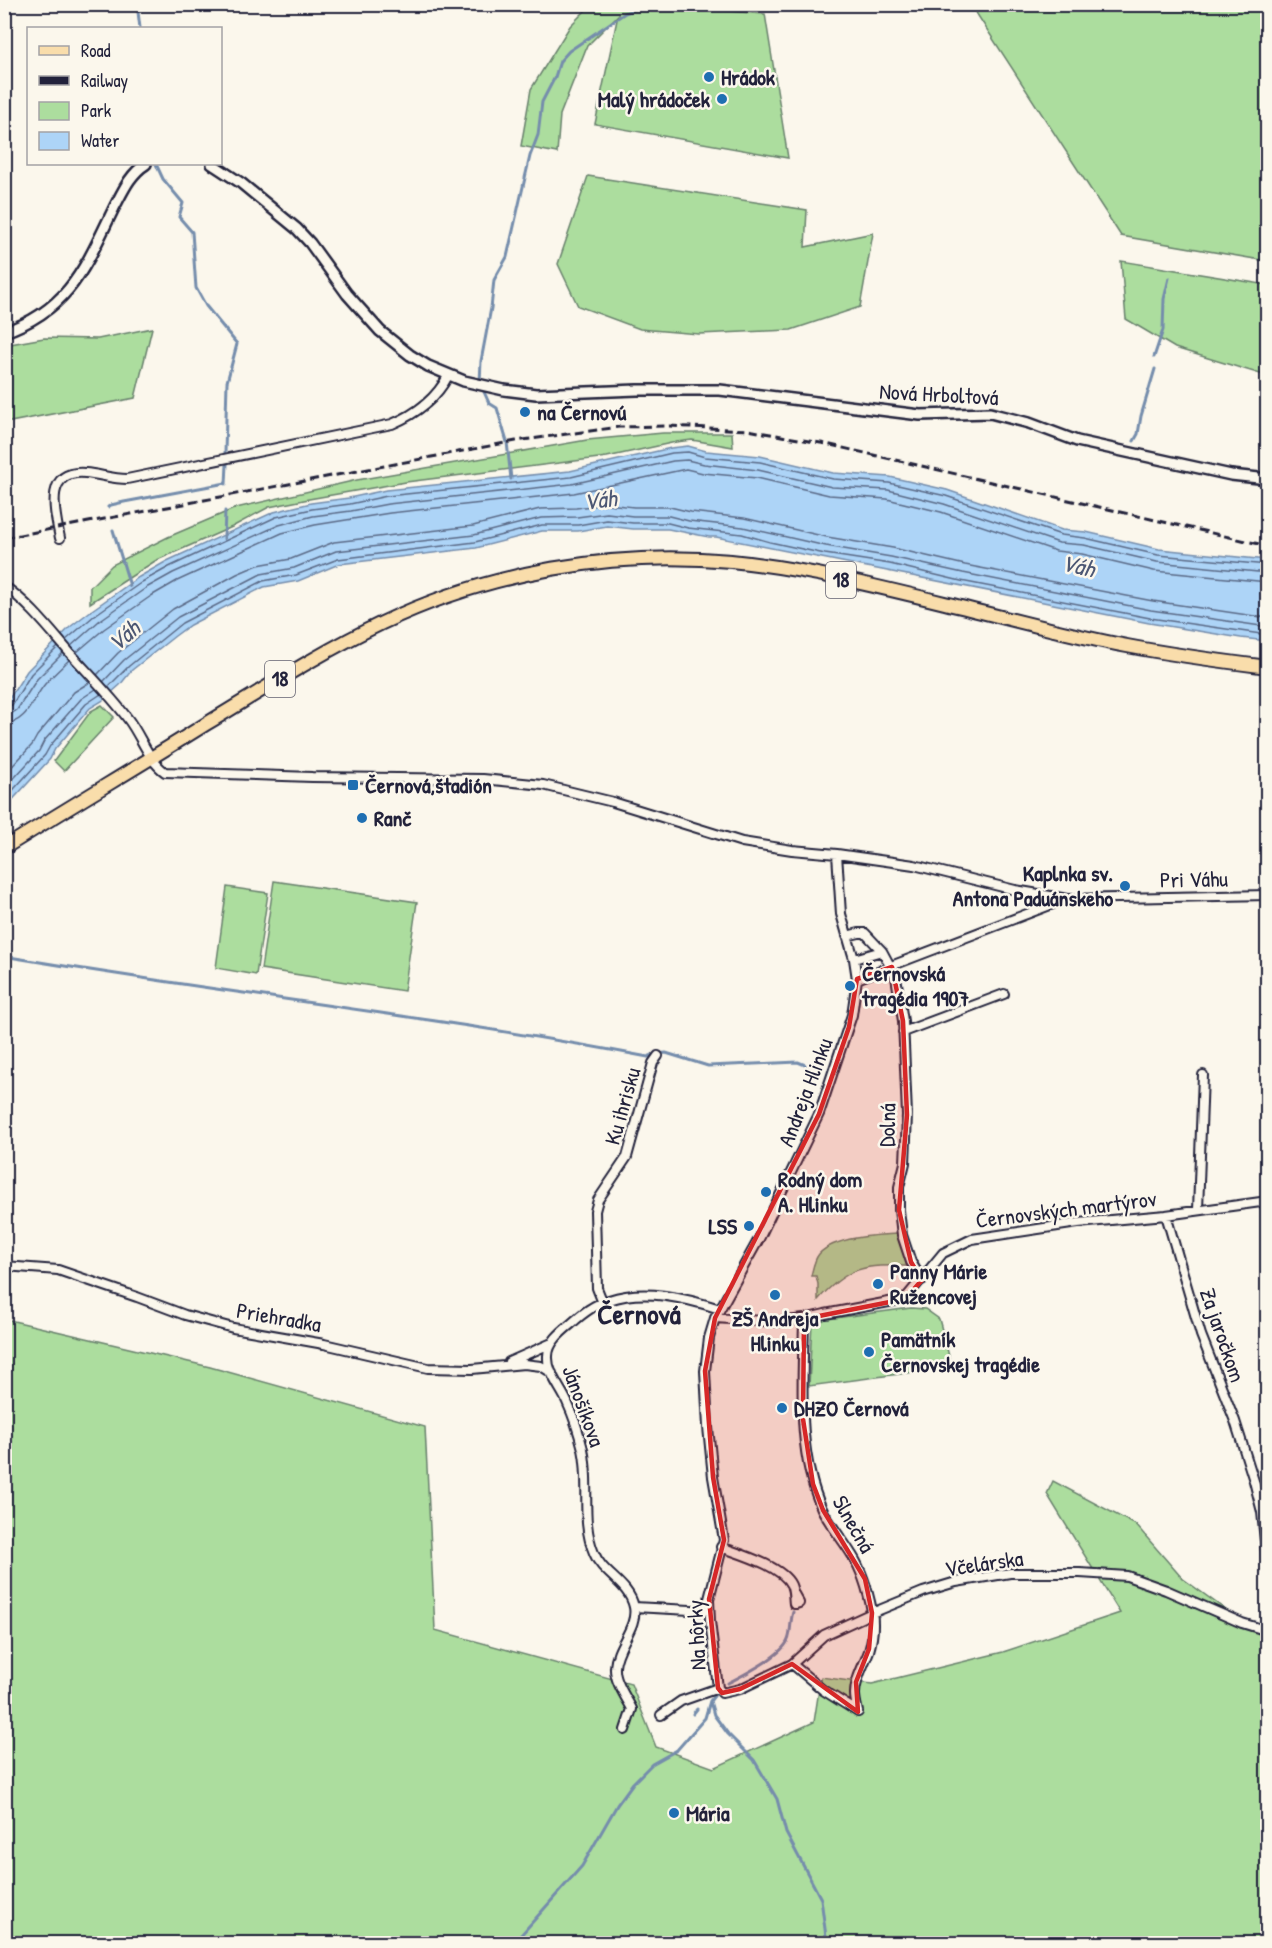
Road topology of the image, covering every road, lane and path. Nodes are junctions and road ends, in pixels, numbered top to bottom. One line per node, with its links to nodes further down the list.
1 (145, 165): 3 (street)
2 (214, 165): 4 (street, Nová Hrboltová)
3 (4, 332)
4 (447, 376): 5 (street, Nová Hrboltová); 6 (street)
5 (1268, 479)
6 (60, 538)
7 (4, 586): 9 (street)
8 (1268, 667): 9 (main road, 18)
9 (152, 758): 10 (main road, 18); 11 (street, Pri Váhu)
10 (4, 848)
11 (837, 854): 13 (street, Pri Váhu); 14 (street, Andreja Hlinku)
12 (1268, 896): 13 (street, Pri Váhu)
13 (1068, 899): 17 (street)
14 (847, 936): 15 (street, Dolná); 16 (street, Andreja Hlinku)
15 (882, 951): 16 (street); 17 (street, Dolná)
16 (854, 959): 18 (street, Andreja Hlinku)
17 (892, 967): 18 (street); 20 (street, Dolná)
18 (857, 979): 29 (street, Andreja Hlinku)
19 (1004, 994): 20 (street)
20 (903, 1032): 27 (street, Dolná)
21 (658, 1056): 28 (street, Ku ihrisku)
22 (1203, 1075): 24 (street)
23 (1268, 1201): 24 (street, Černovských martýrov)
24 (1198, 1210): 25 (street, Černovských martýrov)
25 (1166, 1215): 27 (street, Černovských martýrov); 36 (street, Za jaročkom)
26 (4, 1266): 33 (street, Priehradka)
27 (922, 1280): 31 (street, Černovských martýrov)
28 (603, 1303): 29 (street, Jánošíkova); 32 (street, Jánošíkova)
29 (720, 1309): 30 (street, Andreja Hlinku)
30 (715, 1318): 31 (street, Černovských martýrov); 35 (street, Andreja Hlinku)
31 (804, 1319): 40 (street, Slnečná)
32 (552, 1343): 33 (street); 34 (street, Jánošíkova)
33 (499, 1365): 34 (street, Priehradka)
34 (552, 1373): 38 (street, Jánošíkova)
35 (722, 1544): 37 (street); 39 (street, Na hôrky)
36 (1268, 1571)
37 (794, 1594)
38 (634, 1607): 39 (street); 45 (street)
39 (709, 1611): 43 (street, Na hôrky)
40 (872, 1613): 41 (street, Včelárska); 42 (street, Včelárska); 42 (street, Slnečná)
41 (1268, 1631)
42 (792, 1664): 43 (street, Včelárska)
43 (720, 1691): 44 (street, Včelárska)
44 (661, 1715)
45 (625, 1730)

